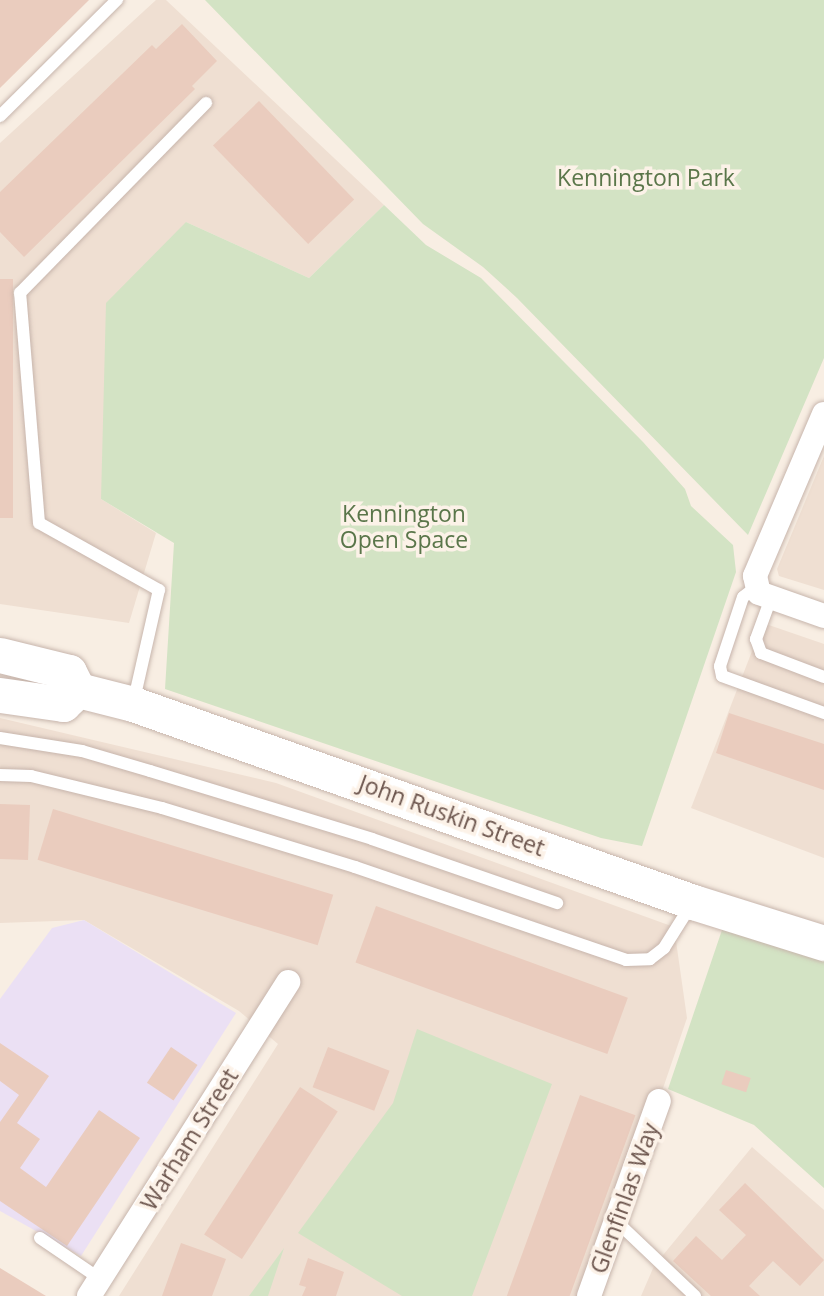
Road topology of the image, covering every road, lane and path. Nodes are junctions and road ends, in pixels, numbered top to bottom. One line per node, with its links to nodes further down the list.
1 (117, 0): 3 (lane)
2 (206, 103): 12 (lane)
3 (0, 116)
4 (824, 414): 5 (street)
5 (815, 457): 6 (street)
6 (763, 592): 7 (street); 9 (lane); 13 (lane)
7 (824, 616)
8 (0, 655): 10 (street, John Ruskin Street)
9 (824, 677)
10 (78, 690): 11 (street); 12 (street, John Ruskin Street)
11 (0, 695)
12 (133, 704): 16 (street, John Ruskin Street)
13 (824, 713)
14 (0, 738): 17 (lane)
15 (0, 775): 16 (lane)
16 (692, 902): 18 (street, John Ruskin Street)
17 (557, 903)
18 (824, 943)
19 (288, 982): 23 (street, Warham Street)
20 (659, 1101): 21 (street, Glenfinlas Way)
21 (616, 1221): 24 (street, Glenfinlas Way); 25 (lane)
22 (40, 1238): 23 (lane)
23 (95, 1288)
24 (589, 1296)
25 (695, 1296)

